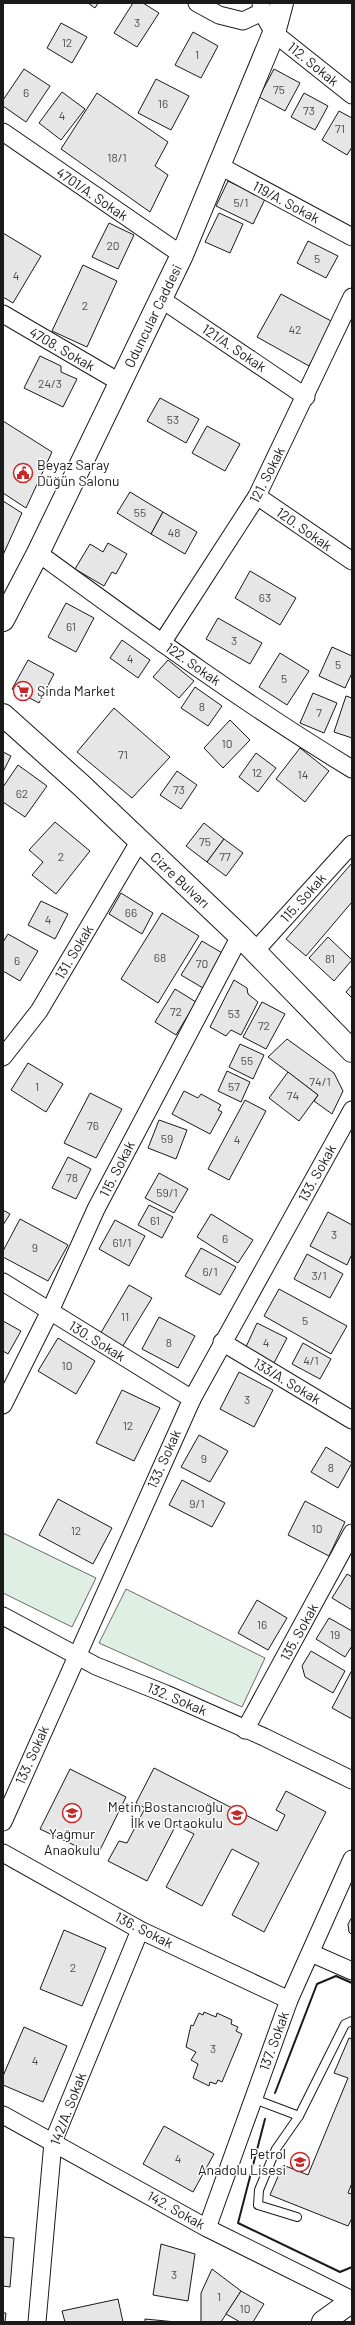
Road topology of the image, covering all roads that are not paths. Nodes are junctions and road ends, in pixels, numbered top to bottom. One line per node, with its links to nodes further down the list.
1 (197, 3): 3 (street)
2 (282, 3): 4 (street, Oduncular Caddesi)
3 (262, 8): 4 (street)
4 (274, 33): 5 (street, 112. Sokak); 7 (street, Oduncular Caddesi)
5 (352, 95)
6 (3, 132): 9 (street, 4701/A. Sokak)
7 (220, 166): 8 (street, 119/A. Sokak); 9 (street, Oduncular Caddesi)
8 (352, 237)
9 (182, 256): 11 (street, Oduncular Caddesi)
10 (352, 297): 14 (street, 121. Sokak)
11 (162, 299): 13 (street, Oduncular Caddesi); 14 (street, 121/A. Sokak)
12 (3, 314): 13 (street, 4708. Sokak)
13 (121, 383): 16 (street, Oduncular Caddesi)
14 (306, 397): 15 (street, 121. Sokak)
15 (257, 496): 17 (street, 120. Sokak); 19 (street, 121. Sokak)
16 (38, 553): 18 (street, Oduncular Caddesi); 19 (street, 122. Sokak)
17 (352, 561)
18 (3, 620)
19 (162, 643): 21 (street, 122. Sokak)
20 (3, 715): 22 (street, Cizre Bulvarı)
21 (352, 769)
22 (139, 842): 24 (street, Cizre Bulvarı); 27 (street, 131. Sokak)
23 (352, 844): 25 (street, 115. Sokak)
24 (240, 936): 25 (street, Cizre Bulvarı); 30 (street, 115. Sokak)
25 (255, 951): 26 (street, Cizre Bulvarı)
26 (352, 1051)
27 (3, 1058)
28 (352, 1110): 31 (street, 133. Sokak)
29 (3, 1282): 30 (street, 130. Sokak)
30 (50, 1311): 32 (street, 130. Sokak); 33 (street, 115. Sokak)
31 (222, 1342): 32 (street, 133. Sokak); 34 (street, 133/A. Sokak)
32 (192, 1399): 37 (street, 133. Sokak)
33 (3, 1406)
34 (352, 1420)
35 (352, 1534): 38 (street, 135. Sokak)
36 (3, 1616): 37 (street, 132. Sokak)
37 (76, 1656): 38 (street, 132. Sokak); 40 (street, 133. Sokak)
38 (245, 1730): 39 (street, 132. Sokak)
39 (352, 1780)
40 (3, 1822)
41 (3, 1853): 43 (street, 136. Sokak)
42 (352, 1859): 44 (street, 137. Sokak)
43 (140, 1930): 46 (street, 136. Sokak); 51 (street, 142/A. Sokak)
44 (311, 1953): 45 (street); 46 (street, 137. Sokak)
45 (352, 1971)
46 (289, 2000): 48 (street, 137. Sokak)
47 (352, 2021): 50 (lane)
48 (254, 2099): 50 (lane); 53 (street, 137. Sokak)
49 (3, 2115): 51 (street, 142. Sokak)
50 (299, 2116): 52 (lane)
51 (52, 2142): 53 (street, 142. Sokak); 55 (street, 142/A. Sokak)
52 (297, 2217)
53 (207, 2228): 54 (street, 142. Sokak)
54 (352, 2300): 56 (street)
55 (37, 2322)
56 (324, 2322)

